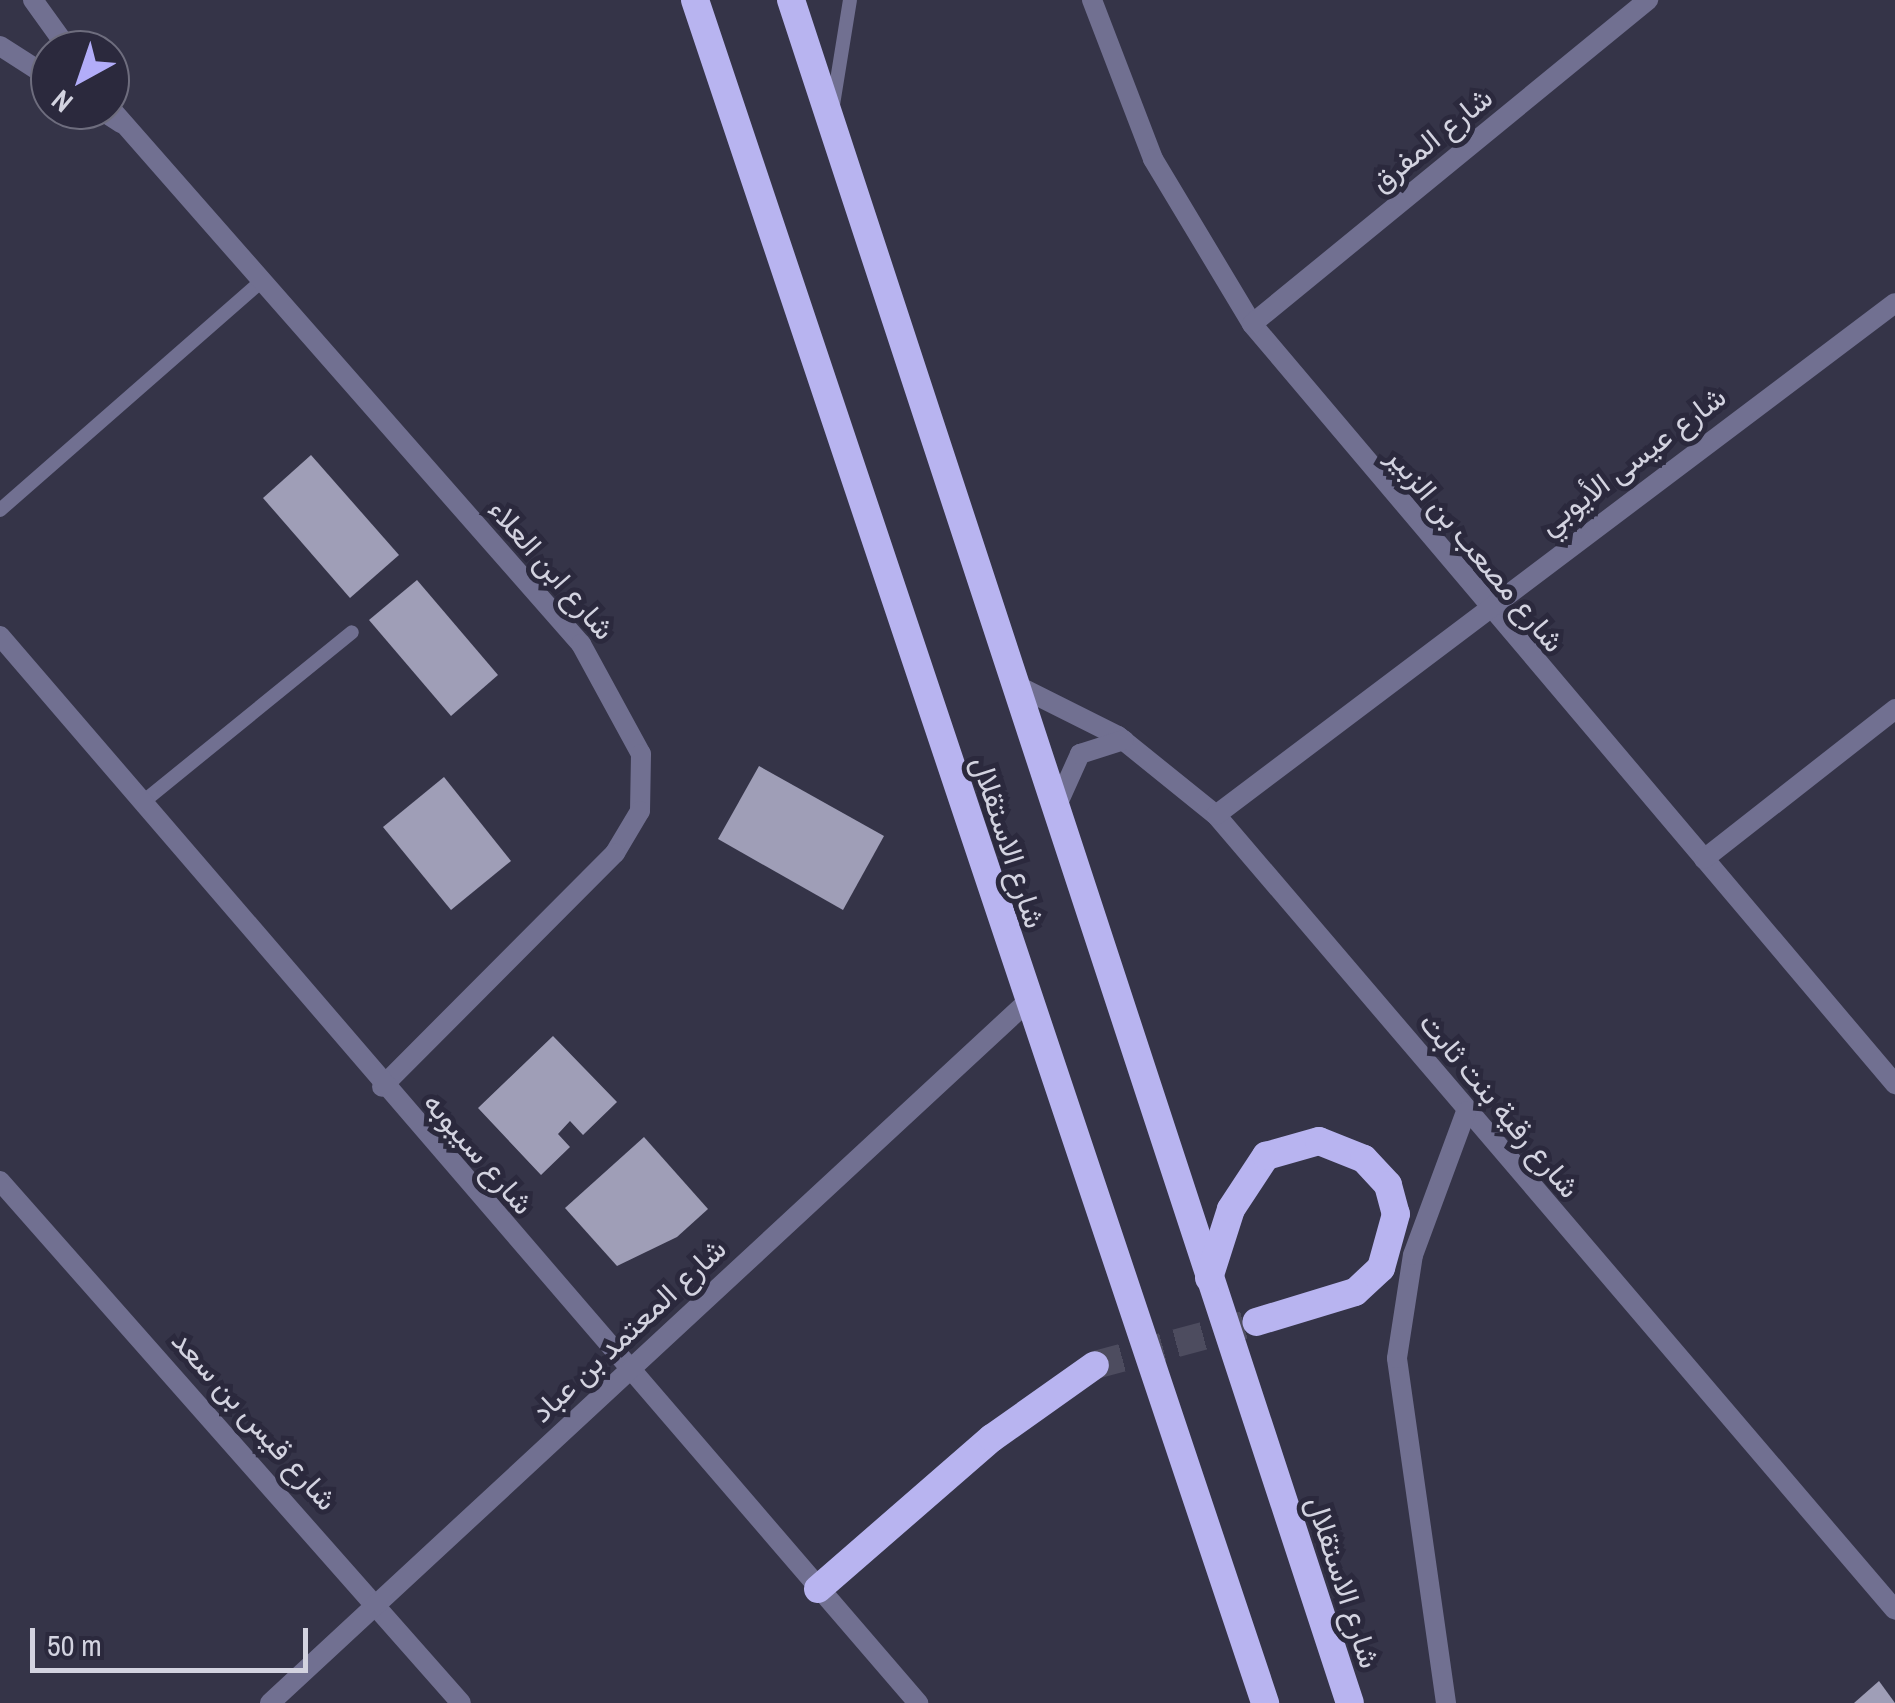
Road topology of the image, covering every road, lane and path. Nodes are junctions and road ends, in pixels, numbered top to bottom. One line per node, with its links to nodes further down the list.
1 (33, 0): 7 (street)
2 (695, 0): 26 (highway, شارع الاستقلال)
3 (791, 0): 10 (highway, شارع الاستقلال)
4 (850, 0): 10 (lane)
5 (1092, 0): 14 (street, شارع مصعب بن الزبير)
6 (1648, 0): 14 (street, شارع المفرق)
7 (55, 30)
8 (0, 46): 9 (street)
9 (30, 65)
10 (830, 116): 19 (highway, شارع الاستقلال)
11 (128, 130): 12 (street, شارع ابن العلاء)
12 (259, 283): 15 (lane); 28 (street, شارع ابن العلاء)
13 (1895, 303): 16 (street, شارع عيسى الأيوبي)
14 (1252, 324): 16 (street, شارع مصعب بن الزبير)
15 (0, 510)
16 (1484, 608): 24 (street, شارع عيسى الأيوبي); 25 (street, شارع مصعب بن الزبير)
17 (352, 632): 22 (lane)
18 (0, 636): 22 (street, شارع سيبوبه)
19 (1020, 686): 21 (street, شارع رقية بنت ثابت); 23 (highway, شارع الاستقلال)
20 (1895, 709): 25 (street)
21 (1124, 740): 23 (street); 24 (street, شارع رقية بنت ثابت)
22 (143, 802): 28 (street, شارع سيبوبه)
23 (1058, 803): 31 (highway, شارع الاستقلال)
24 (1216, 815): 29 (street, شارع رقية بنت ثابت)
25 (1704, 859): 27 (street, شارع مصعب بن الزبير)
26 (1028, 1001): 34 (street, شارع المعتمد بن عباد); 41 (highway, شارع الاستقلال)
27 (1891, 1073)
28 (382, 1087): 34 (street, شارع سيبوبه)
29 (1466, 1112): 37 (street, شارع رقية بنت ثابت); 43 (street)
30 (0, 1181): 36 (street, شارع قيس بن سعد)
31 (1210, 1278): 32 (highway); 42 (highway, شارع الاستقلال)
32 (1256, 1322)
33 (1095, 1365): 35 (highway)
34 (628, 1371): 35 (street, شارع سيبوبه); 36 (street, شارع المعتمد بن عباد)
35 (818, 1590): 40 (street, شارع سيبوبه)
36 (378, 1601): 38 (street, شارع المعتمد بن عباد); 39 (street, شارع قيس بن سعد)
37 (1895, 1610)
38 (270, 1703)
39 (461, 1703)
40 (918, 1703)
41 (1265, 1703)
42 (1350, 1703)
43 (1446, 1703)

